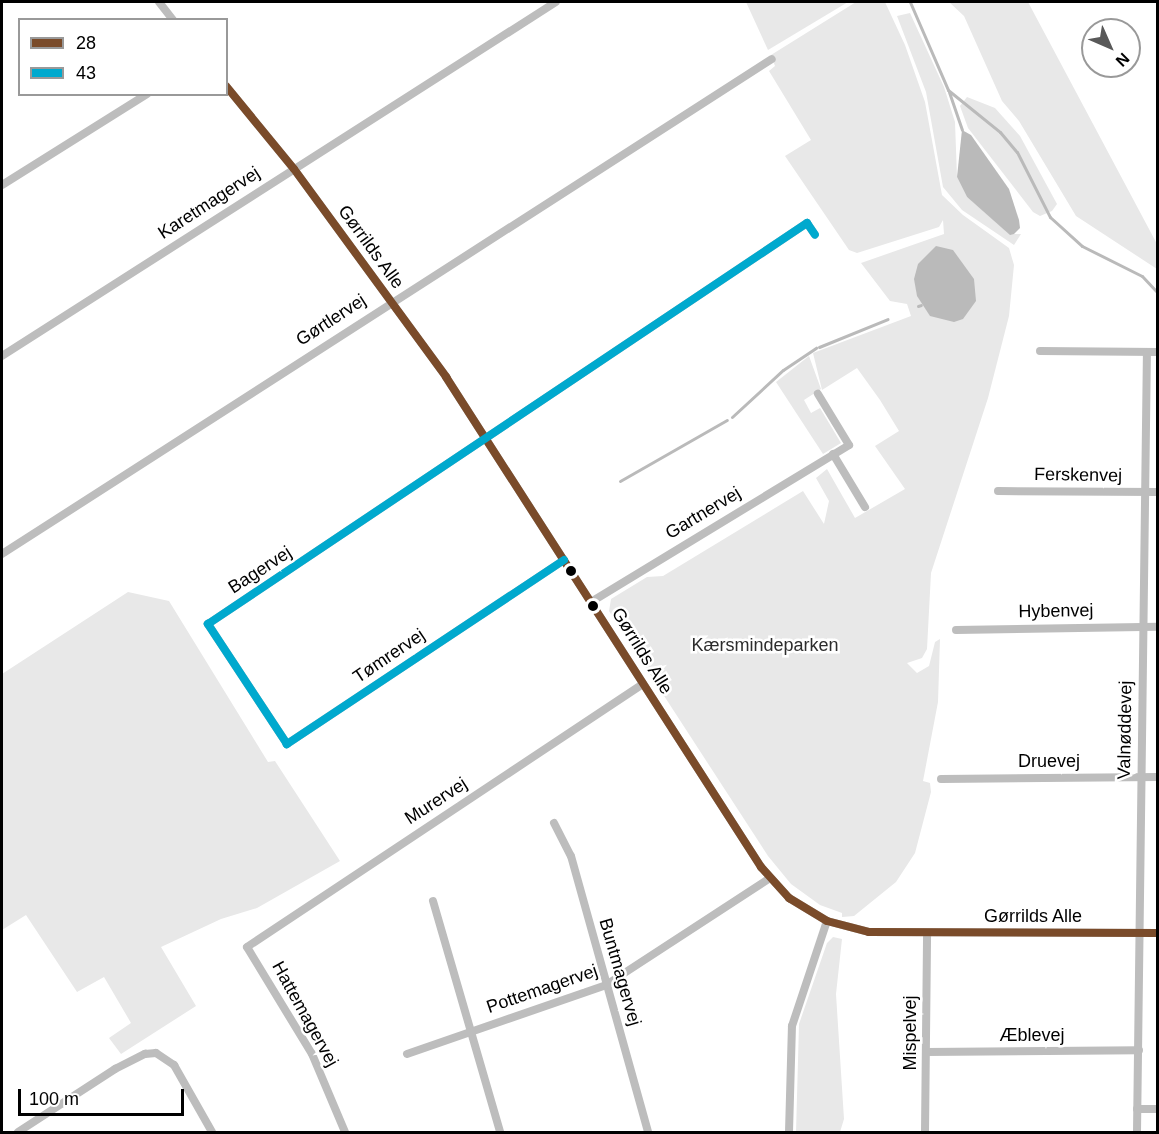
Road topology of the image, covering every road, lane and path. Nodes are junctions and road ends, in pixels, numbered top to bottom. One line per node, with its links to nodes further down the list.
1 (159, 2): 3 (street)
2 (556, 2): 7 (street, Karetmagervej)
3 (171, 18)
4 (772, 59): 10 (street, Gørtlervej)
5 (228, 88): 7 (street, Gørrilds Alle)
6 (144, 96): 8 (street)
7 (294, 169): 10 (street, Gørrilds Alle); 14 (street, Karetmagervej)
8 (2, 185)
9 (815, 235): 16 (street)
10 (390, 301): 16 (street, Gørrilds Alle); 22 (street, Gørtlervej)
11 (1040, 351): 12 (street)
12 (1148, 352): 13 (street); 19 (street, Valnøddevej)
13 (1158, 352)
14 (2, 356)
15 (818, 394): 17 (street)
16 (487, 441): 23 (street, Gørrilds Alle); 29 (street, Bagervej)
17 (833, 454): 21 (street); 24 (street, Gartnervej)
18 (998, 491): 19 (street, Ferskenvej)
19 (1145, 492): 20 (street, Ferskenvej); 25 (street, Valnøddevej)
20 (1158, 492)
21 (865, 507)
22 (2, 554)
23 (564, 560): 24 (street, Gørrilds Alle); 29 (street, Tømrervej)
24 (591, 602): 28 (street, Gørrilds Alle)
25 (1143, 626): 26 (street, Hybenvej); 27 (street, Hybenvej); 30 (street, Valnøddevej)
26 (1158, 627)
27 (956, 630)
28 (643, 684): 34 (street, Gørrilds Alle); 40 (street, Murervej)
29 (251, 690)
30 (1141, 777): 31 (street, Druevej); 32 (street, Druevej); 38 (street, Valnøddevej)
31 (1158, 777)
32 (941, 779)
33 (554, 822): 41 (street, Buntmagervej)
34 (770, 878): 36 (street, Gørrilds Alle); 41 (street, Pottemagervej)
35 (433, 901): 42 (street)
36 (827, 921): 37 (street, Gørrilds Alle); 53 (street)
37 (927, 933): 38 (street, Gørrilds Alle); 44 (street, Mispelvej)
38 (1139, 933): 39 (street, Gørrilds Alle); 43 (street, Valnøddevej)
39 (1158, 933)
40 (247, 947): 50 (street, Hattemagervej)
41 (606, 985): 42 (street, Pottemagervej); 52 (street, Buntmagervej)
42 (472, 1031): 45 (street, Pottemagervej); 51 (street)
43 (1138, 1050): 44 (street, Æblevej); 46 (street, Valnøddevej)
44 (926, 1052): 54 (street, Mispelvej)
45 (406, 1054)
46 (1137, 1109): 47 (street); 55 (street, Valnøddevej)
47 (1158, 1109)
48 (18, 1132): 49 (street)
49 (212, 1132)
50 (345, 1132)
51 (500, 1132)
52 (648, 1132)
53 (789, 1132)
54 (925, 1132)
55 (1137, 1132)

